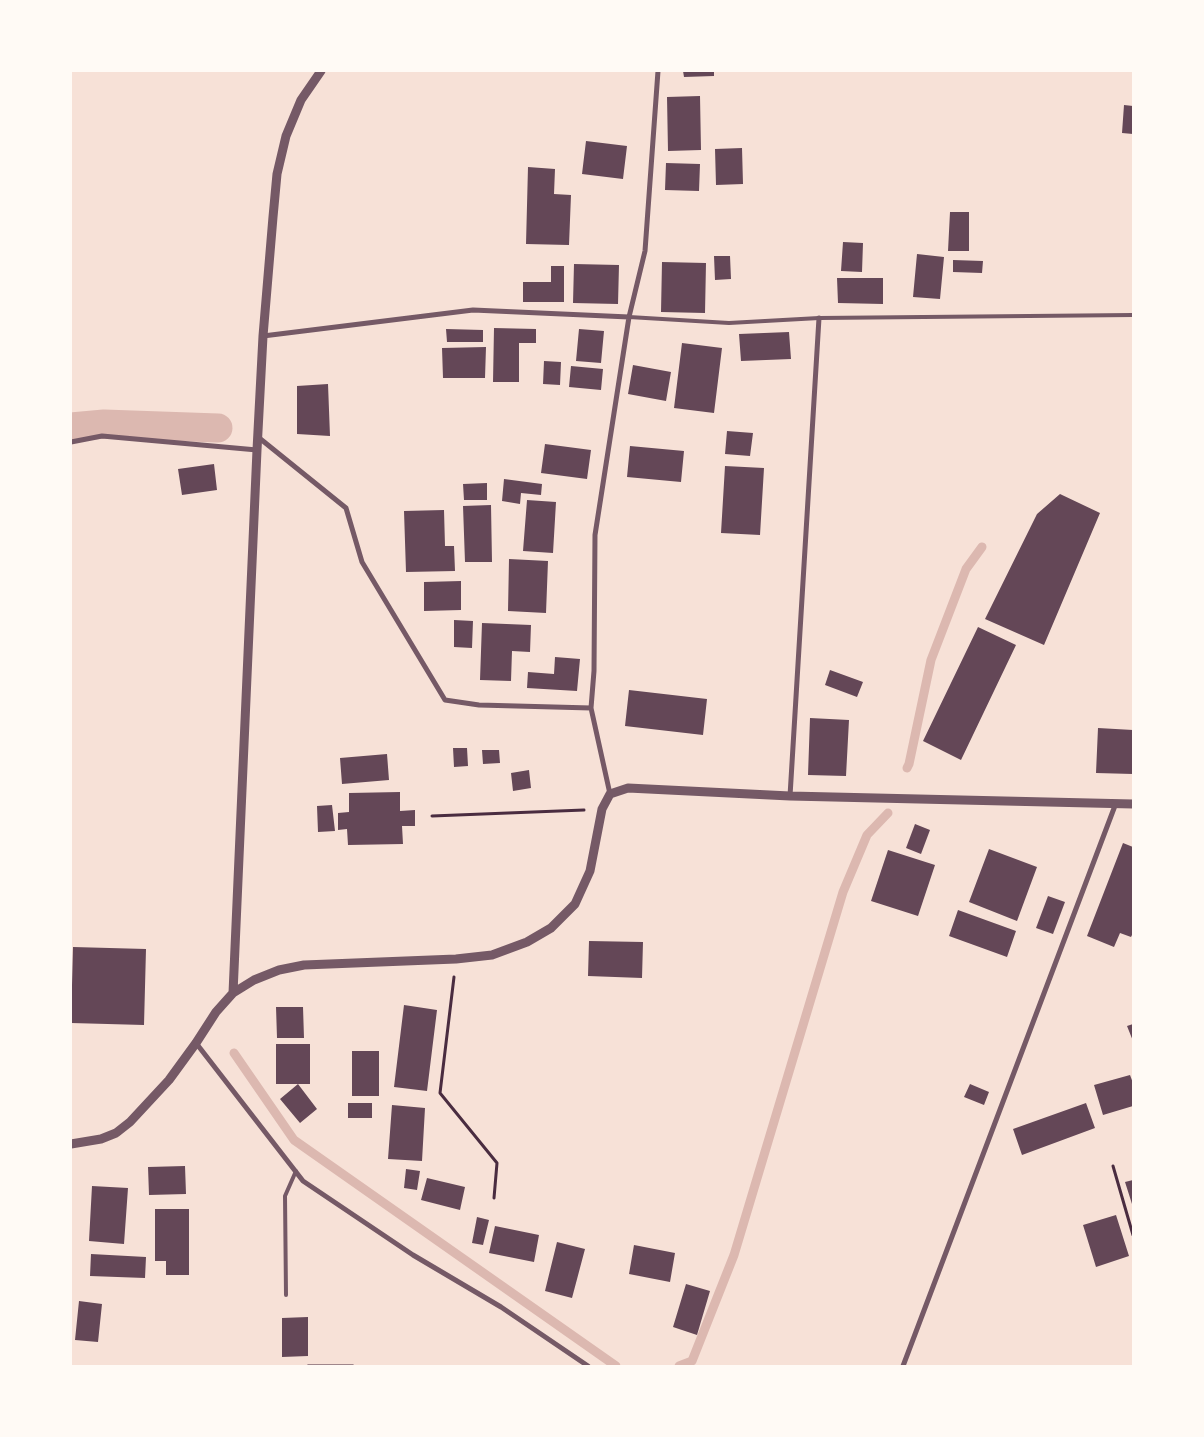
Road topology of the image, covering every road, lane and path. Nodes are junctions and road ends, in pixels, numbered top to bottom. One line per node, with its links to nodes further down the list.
1 (321, 71): 6 (street)
2 (658, 71): 4 (street)
3 (1133, 315): 5 (lane)
4 (629, 317): 5 (lane); 6 (street); 10 (street)
5 (819, 318): 12 (street)
6 (263, 336): 7 (street)
7 (257, 437): 9 (street); 10 (street)
8 (71, 442): 9 (street)
9 (257, 450): 18 (street)
10 (591, 708): 11 (street)
11 (610, 794): 12 (street); 15 (street)
12 (790, 796): 13 (street)
13 (1116, 803): 14 (street); 29 (street)
14 (1133, 804)
15 (602, 809): 16 (path); 17 (street)
16 (432, 816)
17 (456, 959): 18 (street); 23 (path)
18 (233, 993): 19 (street)
19 (196, 1043): 20 (street); 22 (street)
20 (71, 1144)
21 (1113, 1166): 24 (path)
22 (296, 1171): 25 (lane); 28 (street)
23 (494, 1198)
24 (1133, 1235)
25 (286, 1295)
26 (308, 1366): 27 (path)
27 (353, 1366)
28 (588, 1366)
29 (903, 1366)

